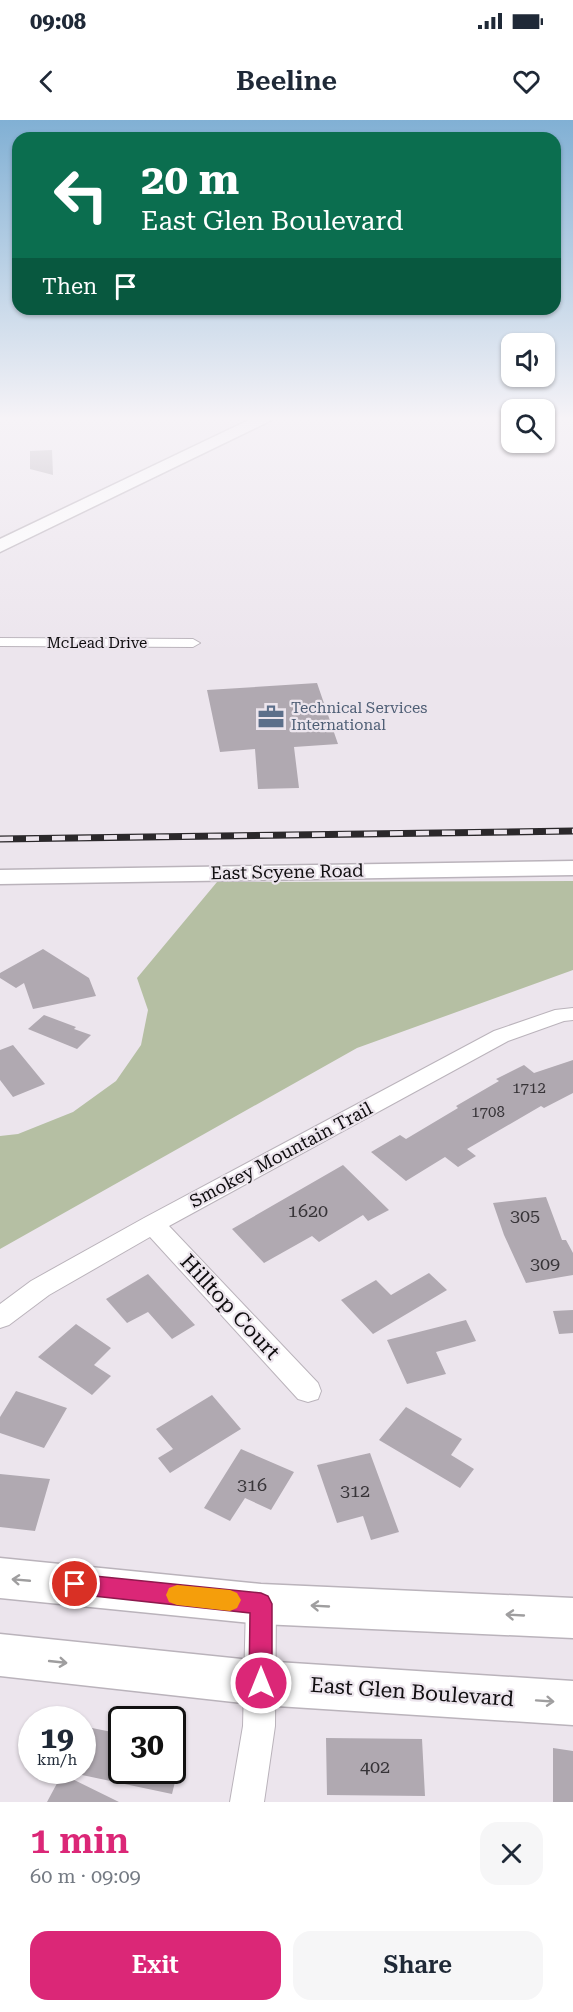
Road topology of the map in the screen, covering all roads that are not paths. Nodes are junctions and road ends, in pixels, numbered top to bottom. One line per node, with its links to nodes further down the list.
1 (102, 496): 2 (main road)
2 (0, 546)
3 (0, 642): 4 (street, McLead Drive)
4 (193, 643)
5 (573, 868): 6 (street, East Scyene Road)
6 (0, 877)
7 (573, 1014): 8 (street, Smokey Mountain Trail)
8 (153, 1224): 9 (street, Smokey Mountain Trail); 10 (street, Hilltop Court)
9 (0, 1318)
10 (308, 1391)
11 (0, 1578): 12 (main road, one-way to 11)
12 (261, 1604): 13 (main road, one-way to 12); 15 (street)
13 (573, 1617)
14 (0, 1655): 15 (main road, East Glen Boulevard, one-way to 15)
15 (261, 1683): 16 (main road, East Glen Boulevard, one-way to 16); 17 (street)
16 (573, 1703)
17 (247, 1802)

